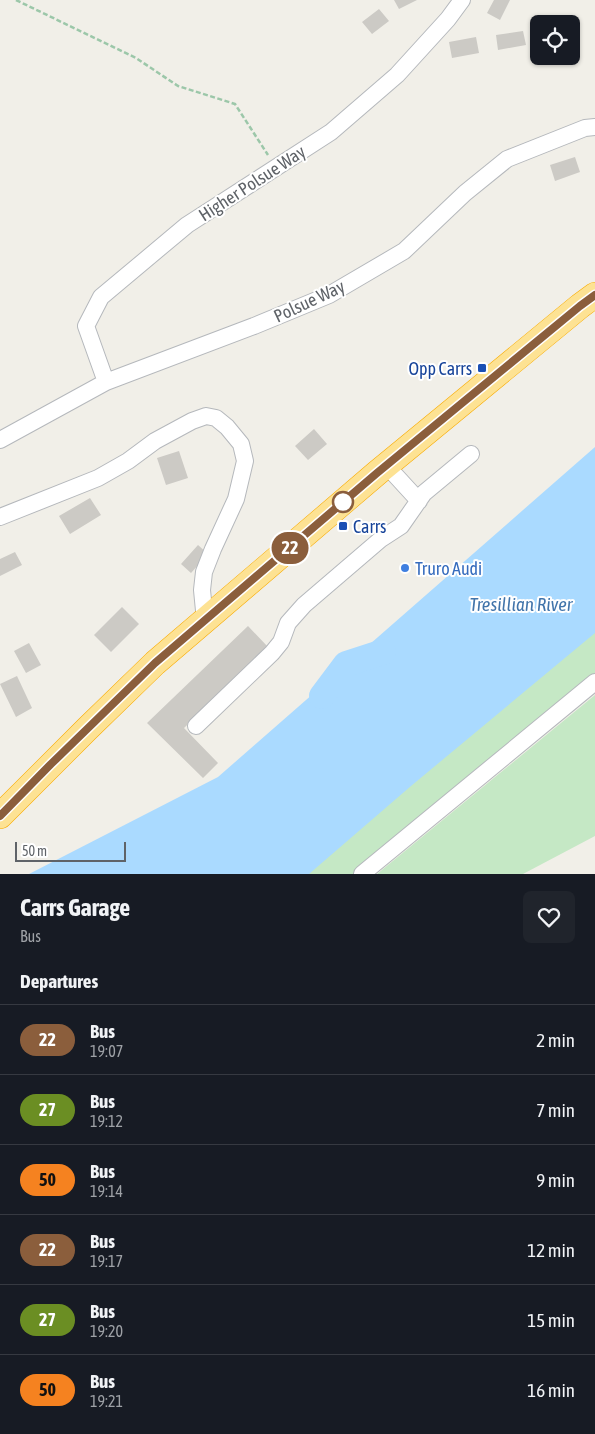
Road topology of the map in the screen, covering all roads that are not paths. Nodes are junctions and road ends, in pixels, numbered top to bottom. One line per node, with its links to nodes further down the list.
1 (462, 0): 4 (street, Higher Polsue Way)
2 (595, 127): 4 (street, Polsue Way)
3 (595, 295): 7 (highway)
4 (106, 382): 5 (street, Polsue Way)
5 (0, 440)
6 (471, 454): 8 (street)
7 (386, 465): 8 (street); 10 (highway)
8 (419, 501): 12 (street)
9 (0, 517): 10 (street)
10 (205, 621): 13 (highway)
11 (595, 682): 14 (street)
12 (196, 726)
13 (0, 816)
14 (362, 874)

